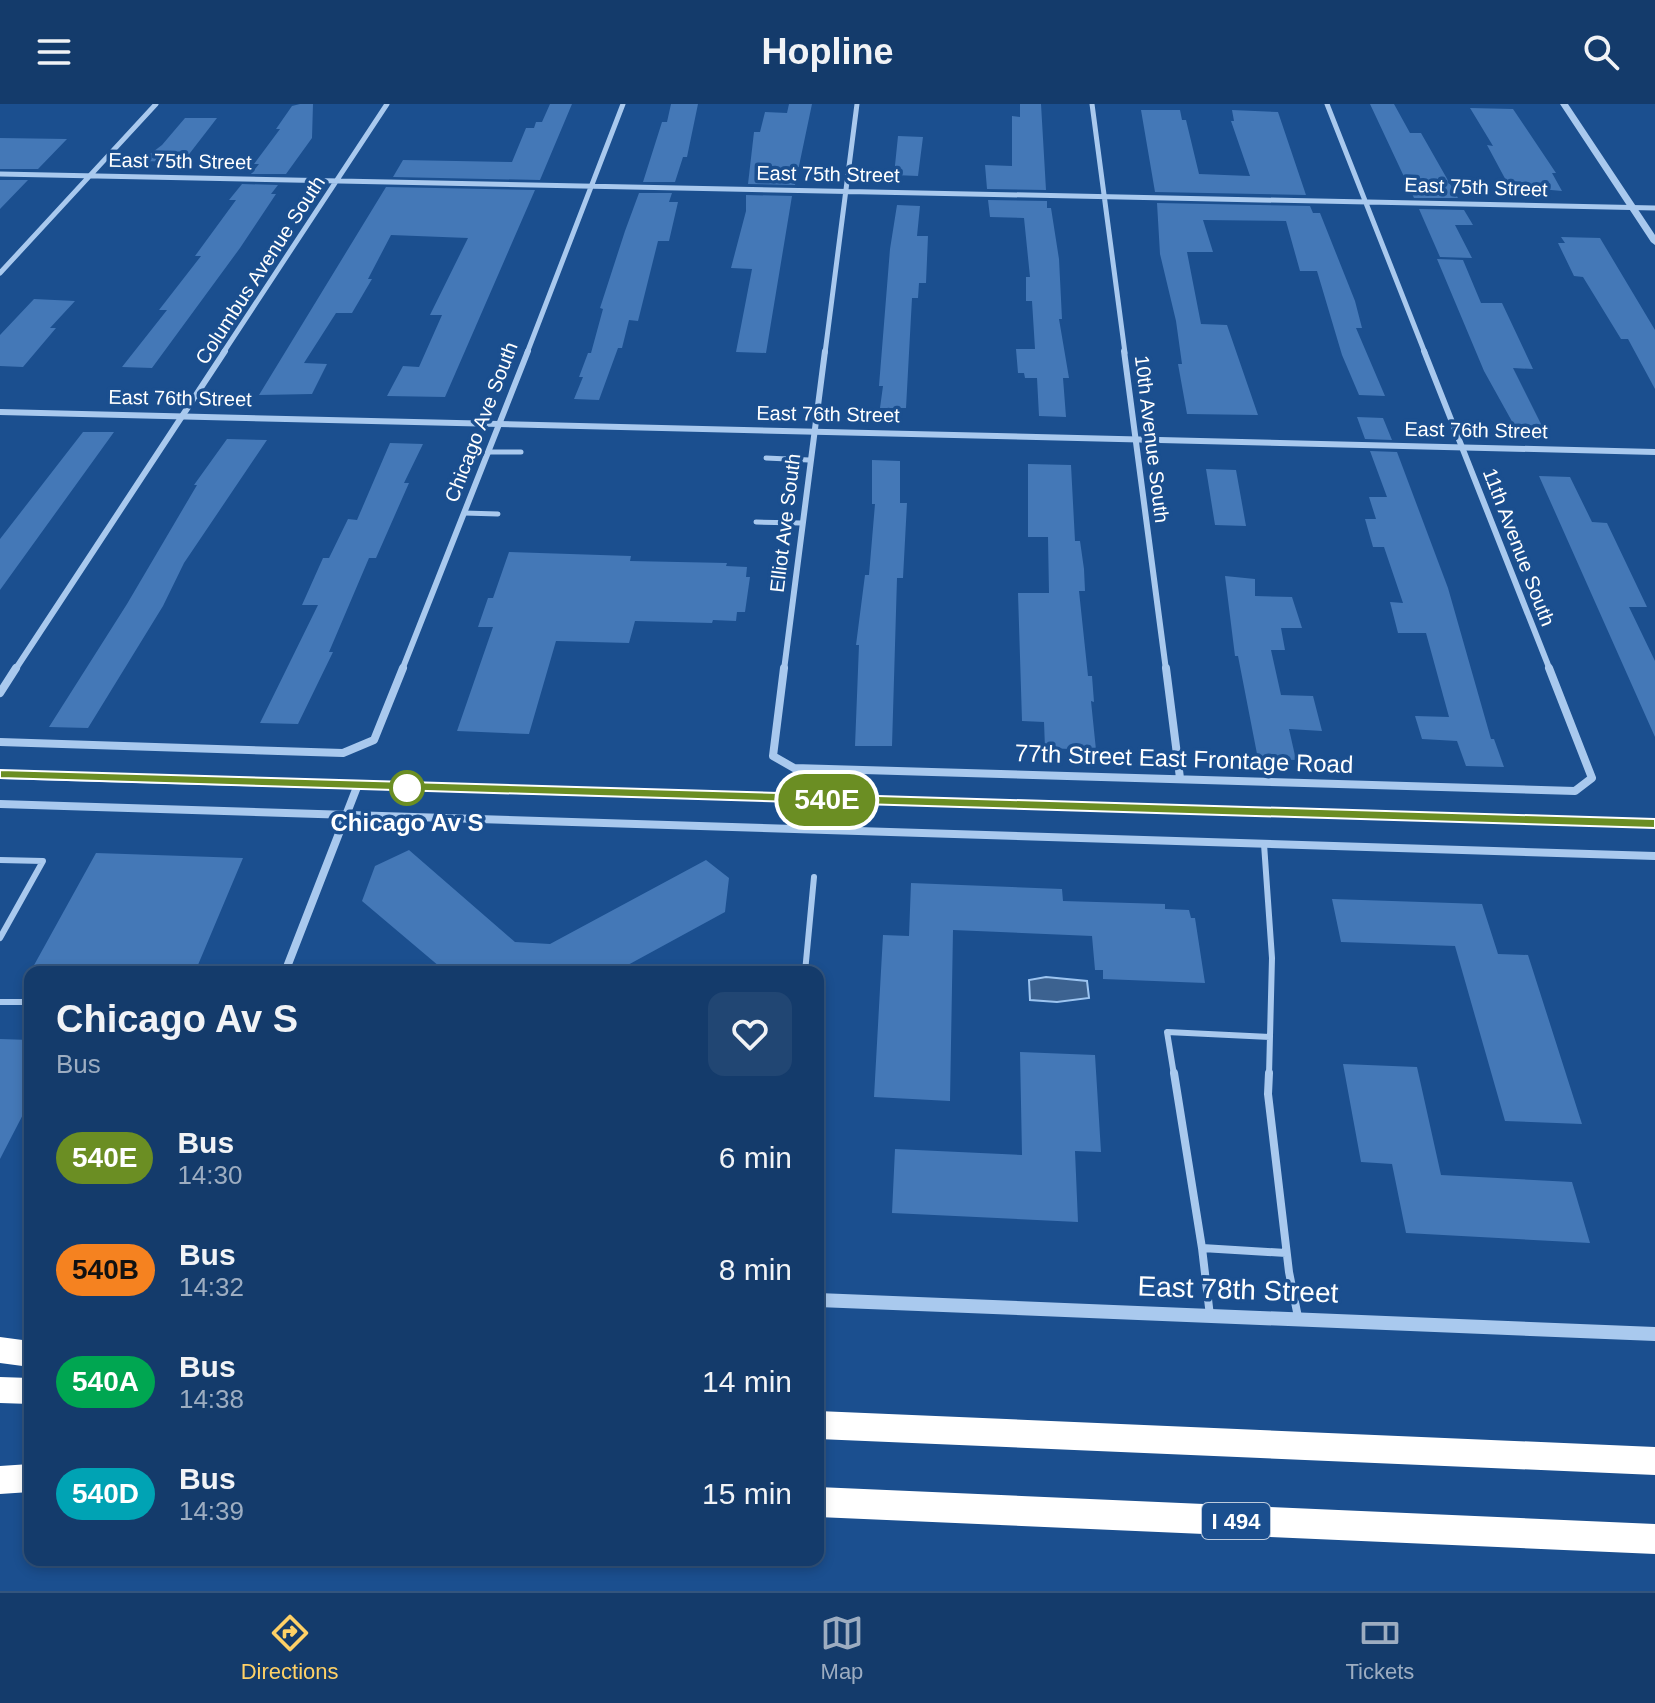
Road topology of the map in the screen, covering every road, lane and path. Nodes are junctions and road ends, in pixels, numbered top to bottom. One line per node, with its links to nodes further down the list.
1 (156, 104): 9 (street)
2 (387, 104): 10 (street, Columbus Avenue South)
3 (623, 104): 11 (street, Chicago Ave South)
4 (857, 104): 12 (street, Elliot Ave South)
5 (1092, 104): 13 (street, 10th Avenue South)
6 (1327, 104): 14 (street, 11th Avenue South)
7 (1564, 104): 15 (street)
8 (0, 174): 9 (street, East 75th Street)
9 (89, 176): 10 (street, East 75th Street); 18 (street)
10 (338, 180): 11 (street, East 75th Street); 20 (street, Columbus Avenue South)
11 (591, 185): 12 (street, East 75th Street); 21 (street, Chicago Ave South)
12 (845, 190): 13 (street, East 75th Street); 22 (street, Elliot Ave South)
13 (1104, 195): 14 (street, East 75th Street); 23 (street, 10th Avenue South)
14 (1364, 200): 15 (street, East 75th Street); 24 (street, 11th Avenue South)
15 (1632, 207): 16 (street, East 75th Street); 17 (street)
16 (1655, 208)
17 (1655, 242)
18 (0, 273)
19 (0, 412): 20 (street, East 76th Street)
20 (183, 416): 21 (street, East 76th Street); 34 (street, Columbus Avenue South)
21 (500, 424): 22 (street, East 76th Street); 25 (street, Chicago Ave South)
22 (813, 432): 23 (street, East 76th Street); 29 (street, Elliot Ave South)
23 (1136, 439): 24 (street, East 76th Street); 38 (street, 10th Avenue South)
24 (1462, 447): 27 (street, East 76th Street); 39 (street, 11th Avenue South)
25 (489, 452): 26 (lane); 30 (street, Chicago Ave South)
26 (521, 452)
27 (1655, 452)
28 (766, 458): 29 (lane)
29 (809, 460): 33 (street, Elliot Ave South)
30 (464, 513): 31 (lane); 35 (street, Chicago Ave South)
31 (498, 514)
32 (756, 522): 33 (lane)
33 (801, 523): 36 (street, Elliot Ave South)
34 (0, 693)
35 (0, 742)
36 (773, 756): 38 (street, 77th Street East Frontage Road)
37 (0, 775): 40 (street)
38 (1180, 778): 39 (street, 77th Street East Frontage Road)
39 (1592, 778)
40 (357, 787): 42 (street); 43 (street)
41 (0, 804): 42 (street)
42 (347, 814): 44 (street); 49 (street)
43 (1655, 823)
44 (1264, 844): 45 (street); 53 (lane)
45 (1655, 856)
46 (0, 860): 48 (lane)
47 (814, 877): 50 (lane)
48 (0, 938)
49 (287, 966)
50 (806, 966)
51 (0, 1002): 52 (lane)
52 (24, 1002)
53 (1270, 1037): 54 (lane); 55 (lane)
54 (1202, 1248): 55 (lane); 57 (lane)
55 (1286, 1253): 58 (lane)
56 (824, 1300): 57 (street, East 78th Street)
57 (1210, 1316): 58 (street, East 78th Street)
58 (1299, 1319): 59 (street, East 78th Street)
59 (1655, 1334)
60 (0, 1350): 61 (highway)
61 (24, 1353)
62 (0, 1390): 63 (highway)
63 (24, 1391)
64 (824, 1425): 65 (highway)
65 (1655, 1461)
66 (0, 1466): 67 (highway)
67 (24, 1467)
68 (24, 1478): 69 (highway)
69 (0, 1480)
70 (824, 1502): 71 (highway, I 494)
71 (1655, 1539)

